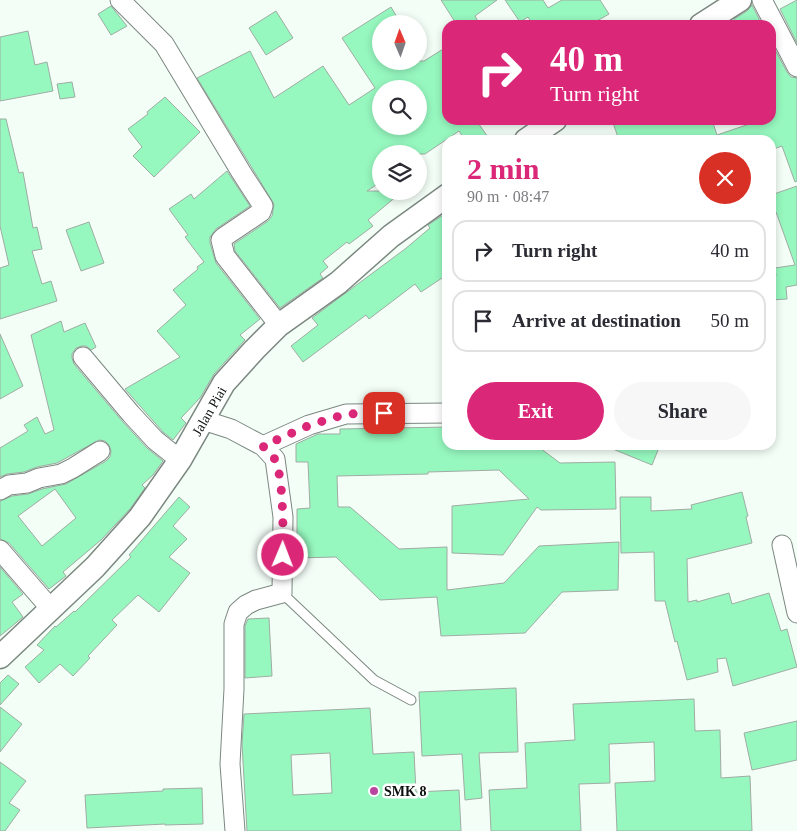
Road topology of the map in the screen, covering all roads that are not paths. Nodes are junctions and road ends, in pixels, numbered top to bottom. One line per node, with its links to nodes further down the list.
1 (120, 0): 11 (street)
2 (740, 0): 4 (street)
3 (762, 0): 5 (street)
4 (709, 20)
5 (772, 20)
6 (776, 27): 7 (street)
7 (797, 67)
8 (548, 125): 9 (street)
9 (533, 135)
10 (442, 199): 11 (street, Jalan Piai)
11 (279, 326): 14 (street, Jalan Piai)
12 (83, 357): 17 (street)
13 (442, 413): 15 (street)
14 (203, 420): 15 (street); 17 (street, Jalan Piai)
15 (263, 446): 21 (street)
16 (100, 451): 18 (street)
17 (180, 460): 22 (street, Jalan Piai)
18 (0, 490)
19 (782, 545): 23 (street)
20 (0, 550): 22 (street)
21 (282, 593): 25 (lane); 26 (street)
22 (52, 610): 24 (street, Jalan Piai)
23 (797, 613)
24 (0, 657)
25 (411, 700)
26 (235, 831)

